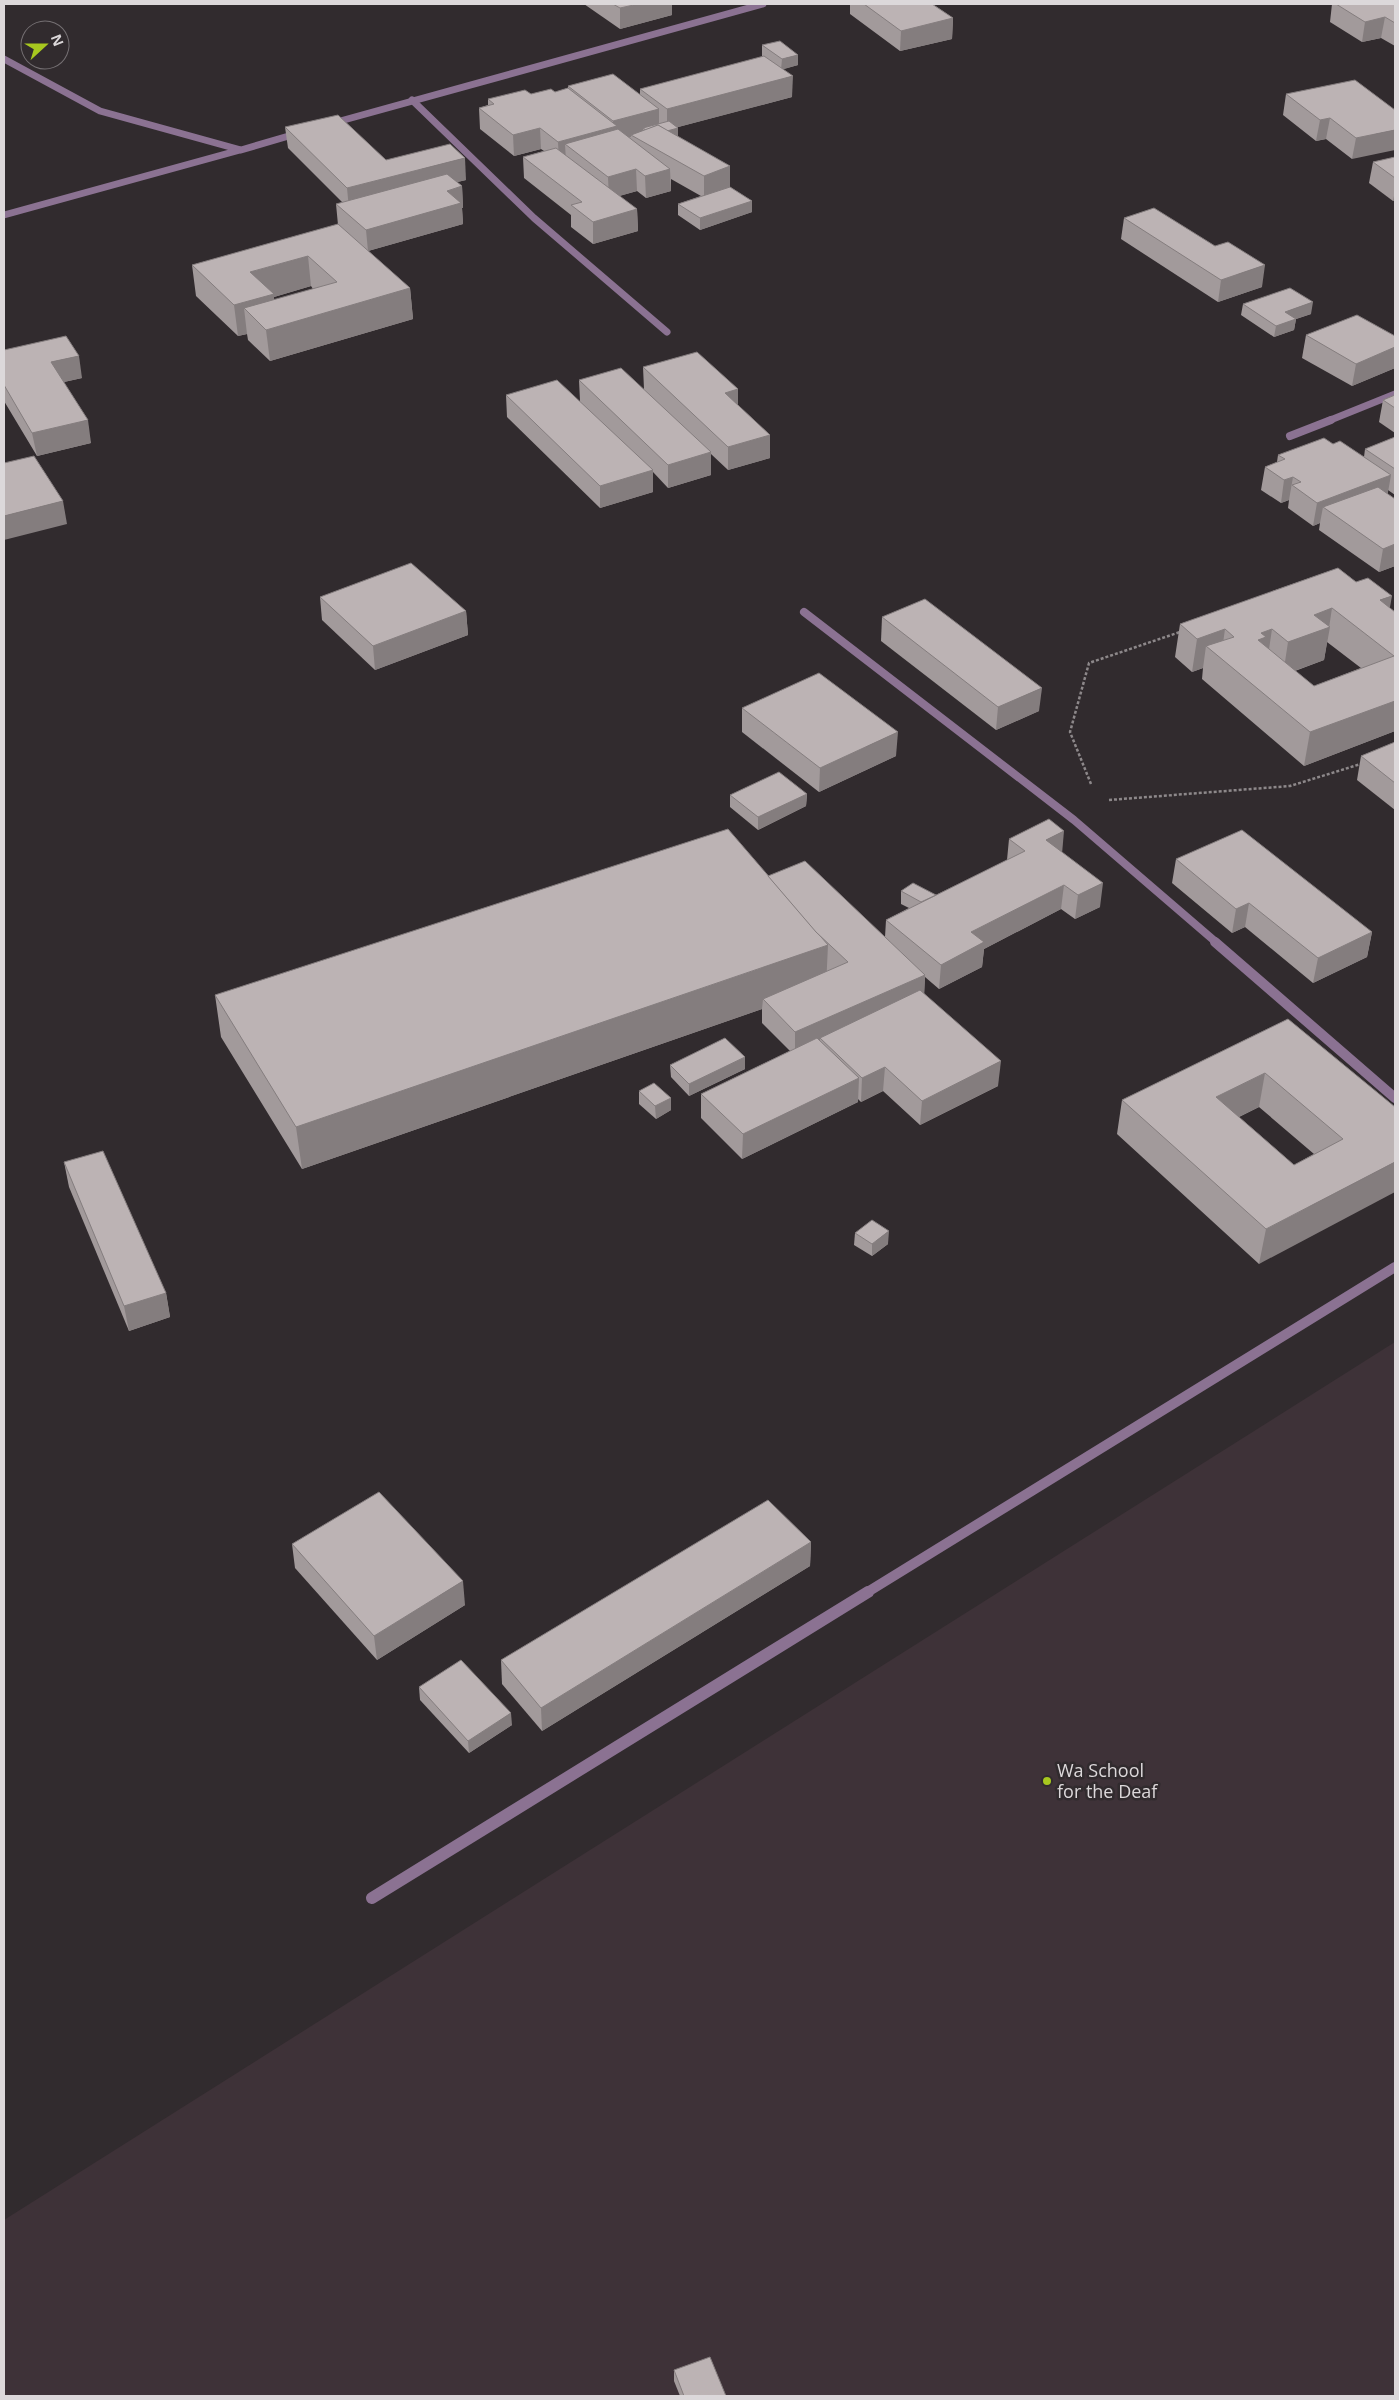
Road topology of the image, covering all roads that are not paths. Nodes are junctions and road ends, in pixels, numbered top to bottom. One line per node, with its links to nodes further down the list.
1 (763, 4): 3 (street)
2 (4, 59): 6 (street)
3 (412, 100): 4 (street); 8 (street)
4 (326, 125)
5 (308, 130): 6 (street)
6 (241, 150): 7 (street)
7 (4, 216)
8 (667, 332)
9 (1395, 394): 10 (street)
10 (1290, 436)
11 (804, 612): 12 (street)
12 (1395, 1098)
13 (1395, 1267): 14 (street)
14 (372, 1898)

